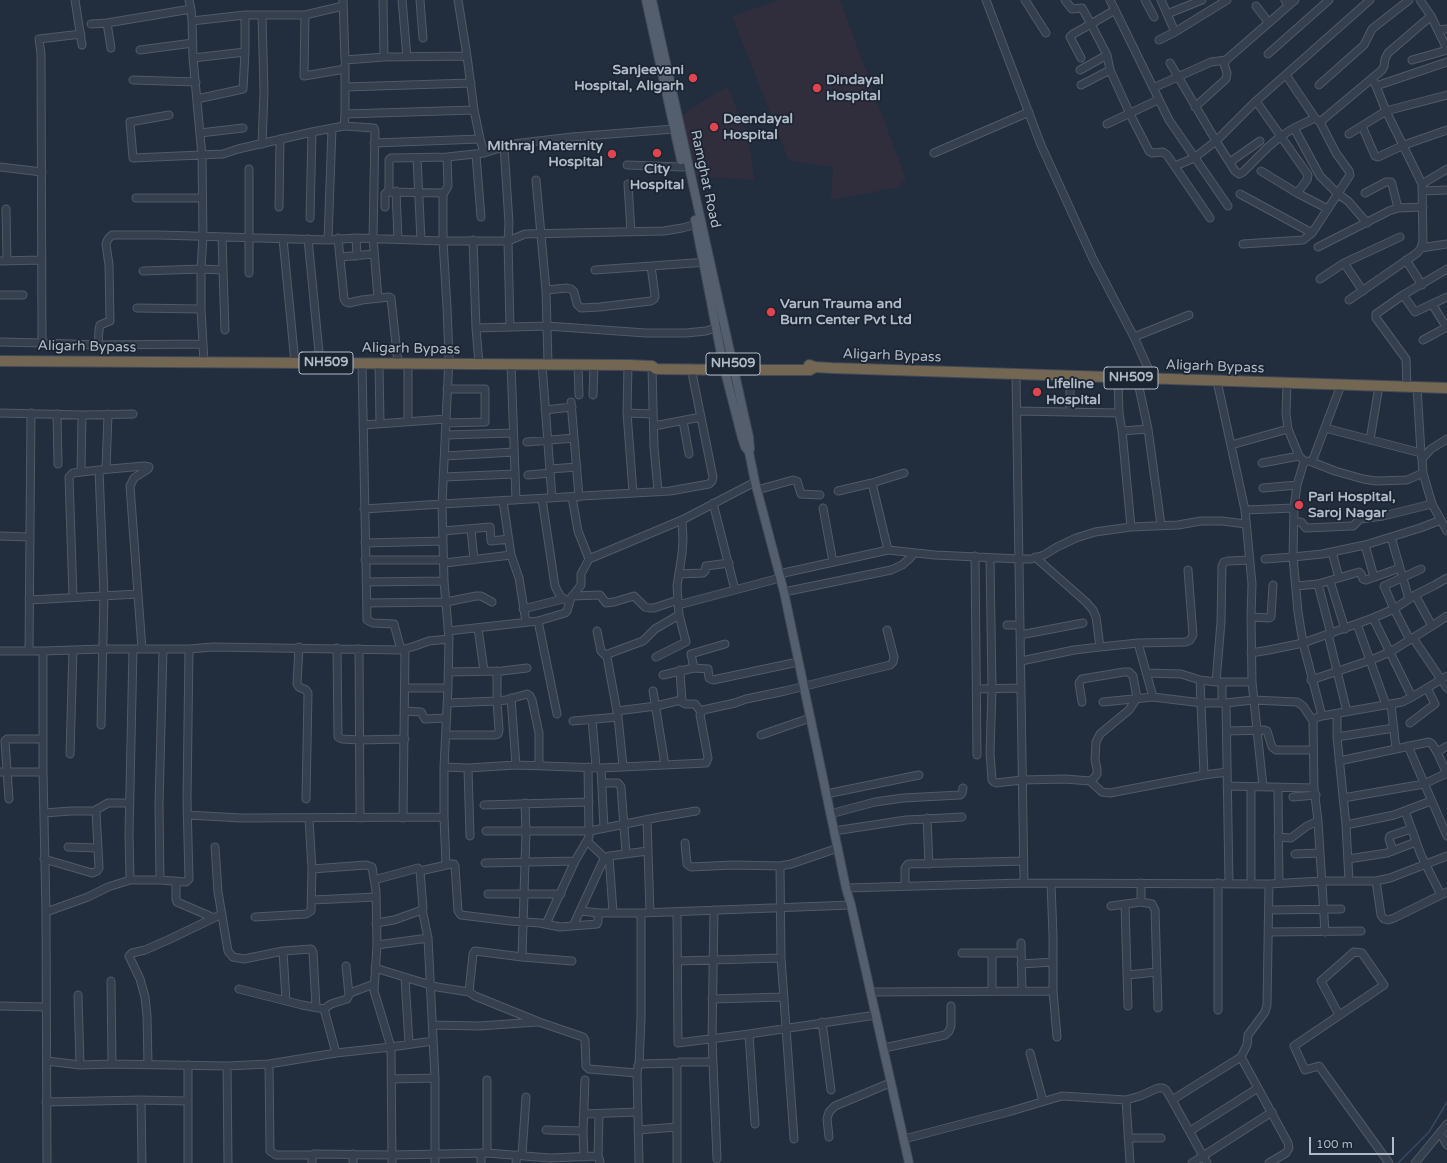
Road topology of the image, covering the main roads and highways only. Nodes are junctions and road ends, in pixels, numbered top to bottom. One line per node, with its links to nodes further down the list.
1 (646, 0): 3 (main road, Ramghat Road)
2 (652, 0): 3 (main road, Ramghat Road)
3 (698, 224): 6 (main road, Ramghat Road)
4 (0, 361): 5 (highway, Aligarh Bypass / NH509)
5 (652, 366): 6 (highway, Aligarh Bypass / NH509); 6 (highway, Aligarh Bypass / NH509)
6 (729, 367): 7 (highway, Aligarh Bypass / NH509); 8 (main road, Ramghat Road)
7 (1447, 388)
8 (909, 1163)

